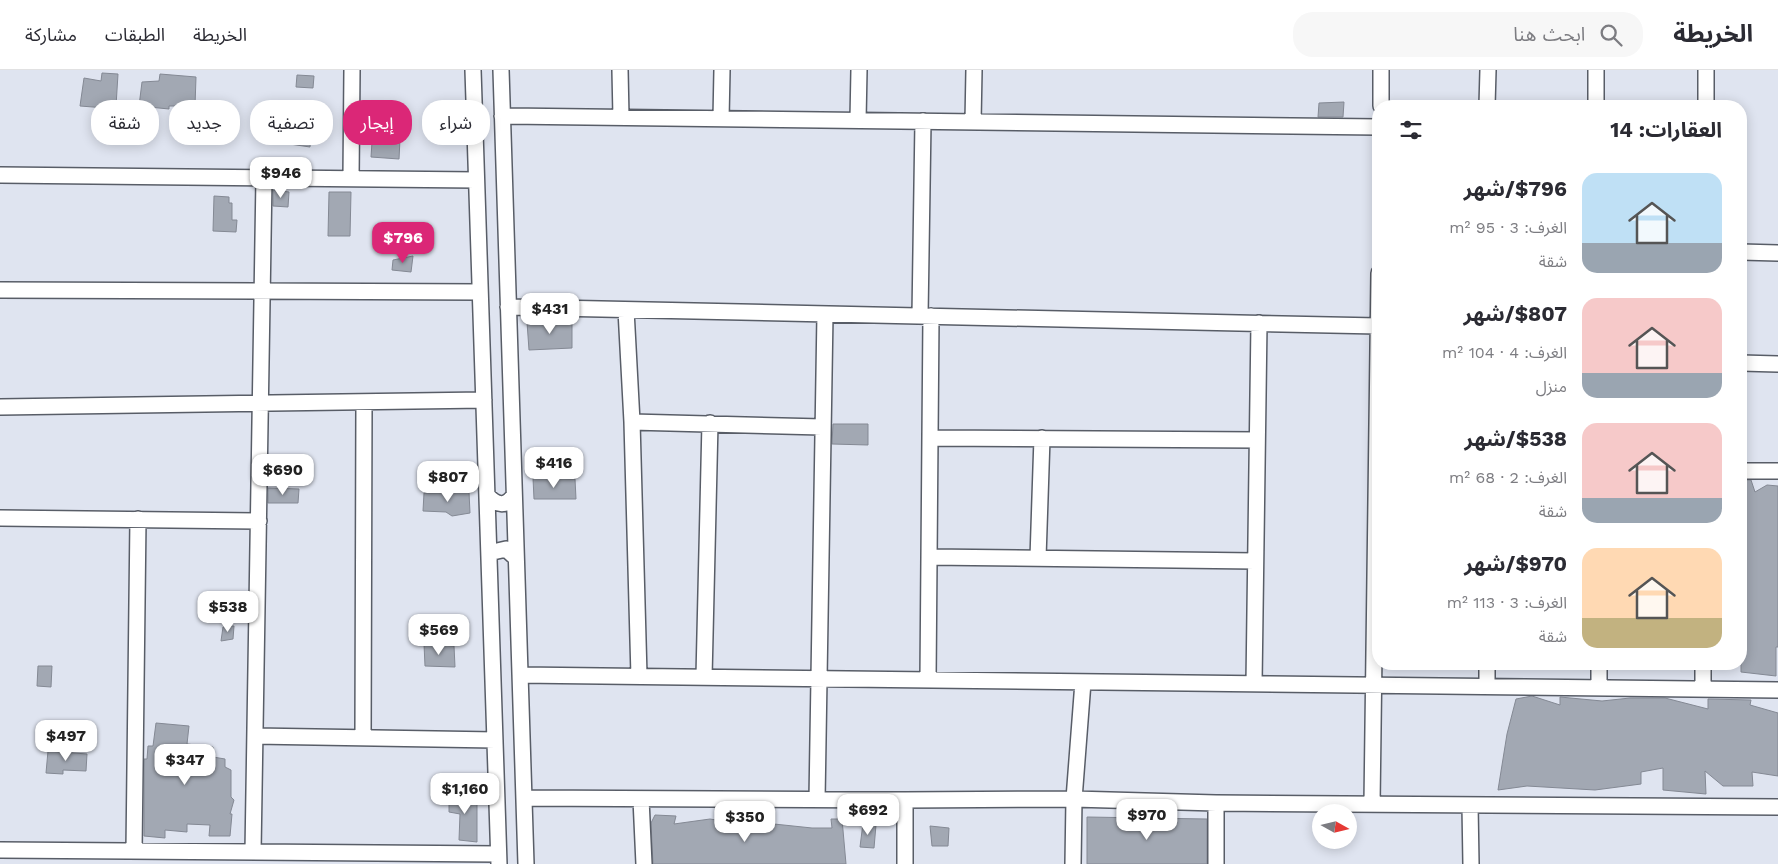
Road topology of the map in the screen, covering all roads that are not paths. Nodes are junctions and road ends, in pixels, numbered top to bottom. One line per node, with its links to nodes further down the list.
1 (352, 70): 25 (street)
2 (473, 70): 26 (street)
3 (501, 70): 16 (street)
4 (620, 70): 17 (street)
5 (722, 70): 18 (street)
6 (859, 70): 19 (street)
7 (974, 70): 21 (street)
8 (1381, 70): 12 (street)
9 (1488, 70): 13 (street)
10 (1596, 70): 14 (street)
11 (1706, 70): 15 (street)
12 (1381, 100)
13 (1487, 100)
14 (1596, 100)
15 (1706, 100)
16 (502, 116): 17 (street); 32 (street)
17 (621, 117): 18 (street)
18 (721, 119): 19 (street)
19 (858, 120): 20 (street)
20 (923, 121): 21 (street); 35 (street)
21 (973, 122): 22 (street)
22 (1372, 127)
23 (0, 175): 24 (street)
24 (264, 178): 25 (street); 30 (street)
25 (351, 178): 26 (street)
26 (476, 180): 31 (street)
27 (1747, 252): 28 (street)
28 (1778, 253)
29 (0, 290): 30 (street)
30 (262, 291): 31 (street); 42 (street)
31 (480, 292): 40 (street)
32 (508, 307): 33 (street); 52 (street)
33 (626, 310): 34 (street); 44 (street)
34 (825, 314): 35 (street); 46 (street)
35 (926, 316): 36 (street); 47 (street)
36 (1259, 323): 37 (street); 49 (street)
37 (1372, 326)
38 (1747, 363): 39 (street)
39 (1778, 364)
40 (484, 400): 41 (street); 53 (street)
41 (364, 402): 42 (street); 79 (street)
42 (260, 404): 43 (street); 56 (street)
43 (0, 407)
44 (632, 422): 45 (street); 67 (street)
45 (710, 423): 46 (street); 68 (street)
46 (822, 427): 69 (street)
47 (930, 438): 48 (street); 58 (street)
48 (1042, 438): 49 (street); 60 (street)
49 (1257, 440): 61 (street)
50 (1747, 471): 51 (street)
51 (1778, 471)
52 (514, 495): 53 (street); 59 (street)
53 (487, 496): 57 (street)
54 (0, 518): 55 (street)
55 (138, 519): 56 (street); 91 (street)
56 (259, 521): 78 (street)
57 (489, 557): 59 (street); 80 (street)
58 (929, 557): 60 (street); 70 (street)
59 (516, 558): 66 (street)
60 (1038, 558): 61 (street)
61 (1255, 561): 72 (street)
62 (1374, 670): 73 (street)
63 (1487, 670): 74 (street)
64 (1599, 670): 75 (street)
65 (1703, 670): 76 (street)
66 (520, 675): 67 (street); 81 (street)
67 (639, 676): 68 (street)
68 (704, 677): 69 (street)
69 (817, 678): 70 (street); 84 (street)
70 (928, 680): 71 (street)
71 (1082, 682): 72 (street); 83 (street)
72 (1254, 684): 73 (street)
73 (1374, 685): 74 (street); 87 (street)
74 (1487, 686): 75 (street)
75 (1598, 688): 76 (street)
76 (1703, 689): 77 (street)
77 (1778, 690)
78 (255, 736): 79 (street); 92 (street)
79 (363, 738): 80 (street)
80 (495, 740): 95 (street)
81 (524, 798): 82 (street); 96 (street)
82 (641, 799): 84 (street); 97 (street)
83 (1074, 799): 85 (street); 86 (street); 99 (street)
84 (817, 800): 85 (street)
85 (905, 800): 98 (street)
86 (1216, 803): 87 (street); 100 (street)
87 (1372, 804): 88 (street)
88 (1470, 805): 89 (street); 101 (street)
89 (1778, 807)
90 (0, 850): 93 (street)
91 (134, 851): 93 (street); 94 (street)
92 (253, 852): 94 (street); 95 (street)
93 (58, 857)
94 (160, 858)
95 (499, 859)
96 (526, 864)
97 (644, 864)
98 (905, 864)
99 (1073, 864)
100 (1216, 864)
101 (1471, 864)

